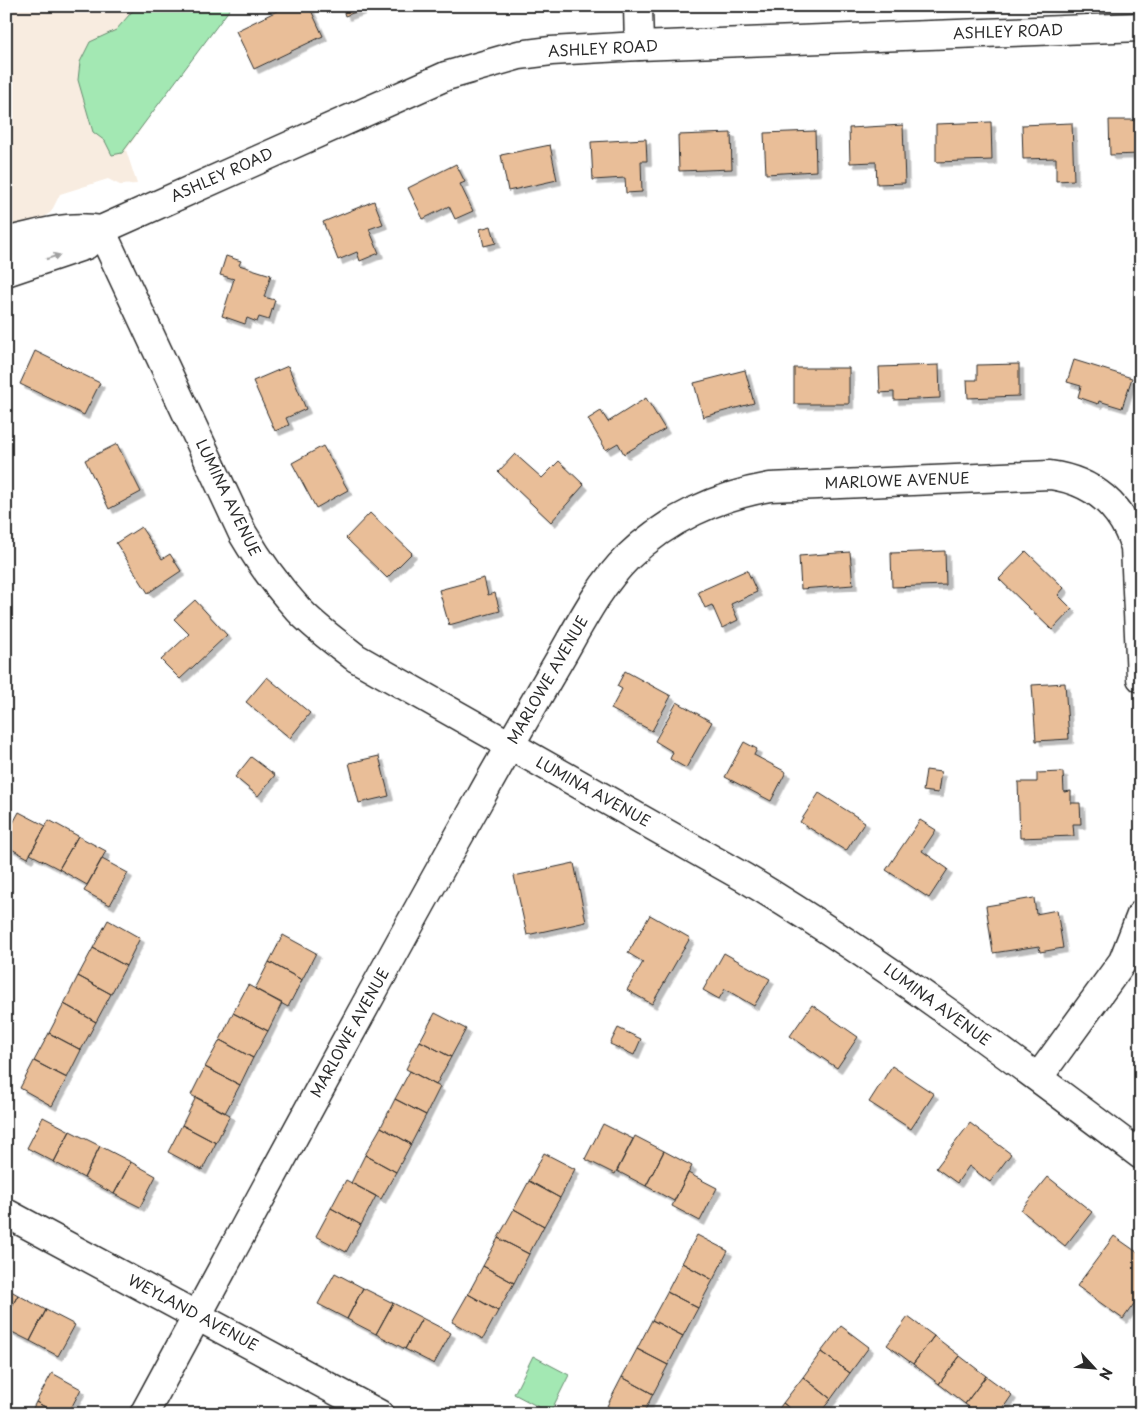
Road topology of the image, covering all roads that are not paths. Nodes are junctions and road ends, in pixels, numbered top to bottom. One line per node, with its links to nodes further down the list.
1 (638, 6): 3 (street)
2 (1141, 27): 3 (street, ASHLEY ROAD)
3 (639, 46): 4 (street, ASHLEY ROAD)
4 (101, 230): 5 (street, ASHLEY ROAD); 6 (street, ASHLEY ROAD, one-way to 4); 8 (street, LUMINA AVENUE)
5 (6, 242)
6 (6, 272)
7 (1141, 678): 8 (street, MARLOWE AVENUE)
8 (510, 745): 10 (street, LUMINA AVENUE); 13 (street, MARLOWE AVENUE)
9 (1141, 915): 10 (street)
10 (1038, 1078): 11 (street, LUMINA AVENUE)
11 (1141, 1155)
12 (6, 1213): 13 (street, WEYLAND AVENUE)
13 (197, 1316): 14 (street, MARLOWE AVENUE); 15 (street, WEYLAND AVENUE)
14 (144, 1414)
15 (379, 1414)

